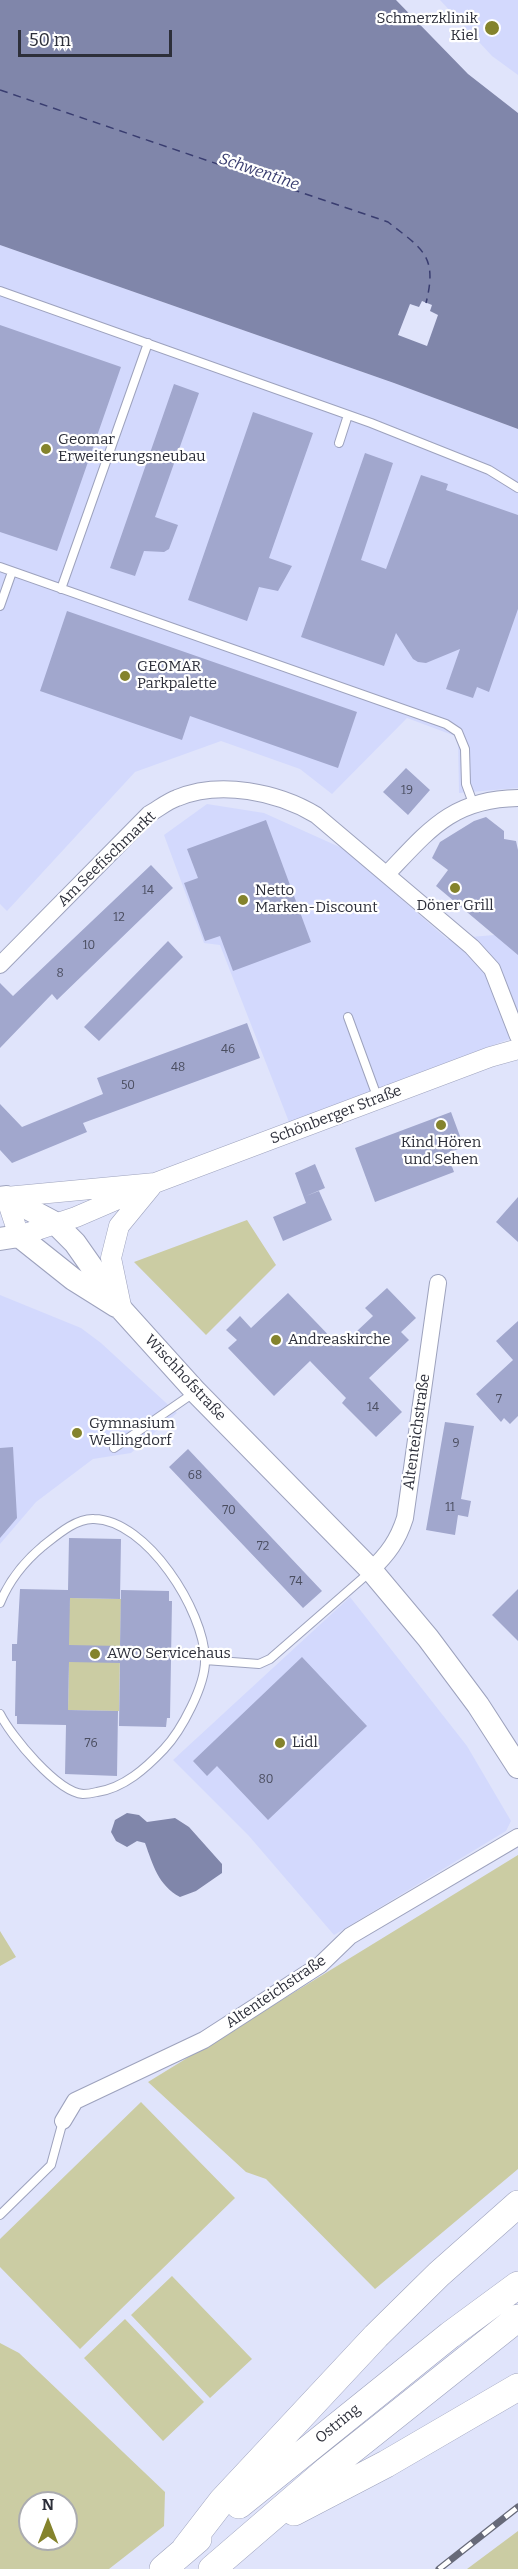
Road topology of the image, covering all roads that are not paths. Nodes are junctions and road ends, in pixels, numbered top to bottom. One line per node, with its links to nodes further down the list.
1 (0, 291): 2 (lane)
2 (148, 343): 3 (lane); 8 (lane)
3 (348, 415): 4 (lane); 5 (lane)
4 (339, 443)
5 (518, 488)
6 (0, 567): 7 (lane)
7 (12, 572): 8 (lane); 9 (lane)
8 (61, 589): 11 (lane)
9 (0, 606)
10 (518, 798): 11 (street)
11 (473, 803): 12 (street)
12 (387, 874): 13 (street, Am Seefischmarkt); 15 (street, Am Seefischmarkt)
13 (0, 965)
14 (348, 1017): 17 (lane)
15 (518, 1036)
16 (518, 1049): 17 (street, Schönberger Straße)
17 (378, 1100): 18 (street, Schönberger Straße)
18 (155, 1183): 19 (street, Schönberger Straße); 20 (street, Schönberger Straße); 23 (street, Schönberger Straße)
19 (2, 1195): 20 (main road, Wischhofstraße); 21 (street)
20 (55, 1223): 21 (street, Schönberger Straße); 23 (main road, Wischhofstraße)
21 (10, 1237): 23 (main road)
22 (438, 1283): 26 (street, Altenteichstraße)
23 (122, 1310): 24 (main road, Wischhofstraße)
24 (196, 1392): 25 (lane); 26 (main road, Wischhofstraße)
25 (114, 1448)
26 (371, 1570): 28 (lane); 30 (main road, Wischhofstraße)
27 (0, 1603): 28 (lane)
28 (205, 1660): 29 (lane)
29 (0, 1714)
30 (518, 1767)
31 (518, 1837): 32 (street, Altenteichstraße)
32 (63, 2121): 34 (lane)
33 (518, 2204): 39 (highway)
34 (0, 2215)
35 (518, 2285): 39 (highway, Ostring)
36 (518, 2318): 38 (highway, Ostring)
37 (518, 2387): 38 (highway)
38 (256, 2531): 41 (highway, Ostring)
39 (185, 2549): 40 (highway, Ostring)
40 (163, 2569)
41 (212, 2569)

